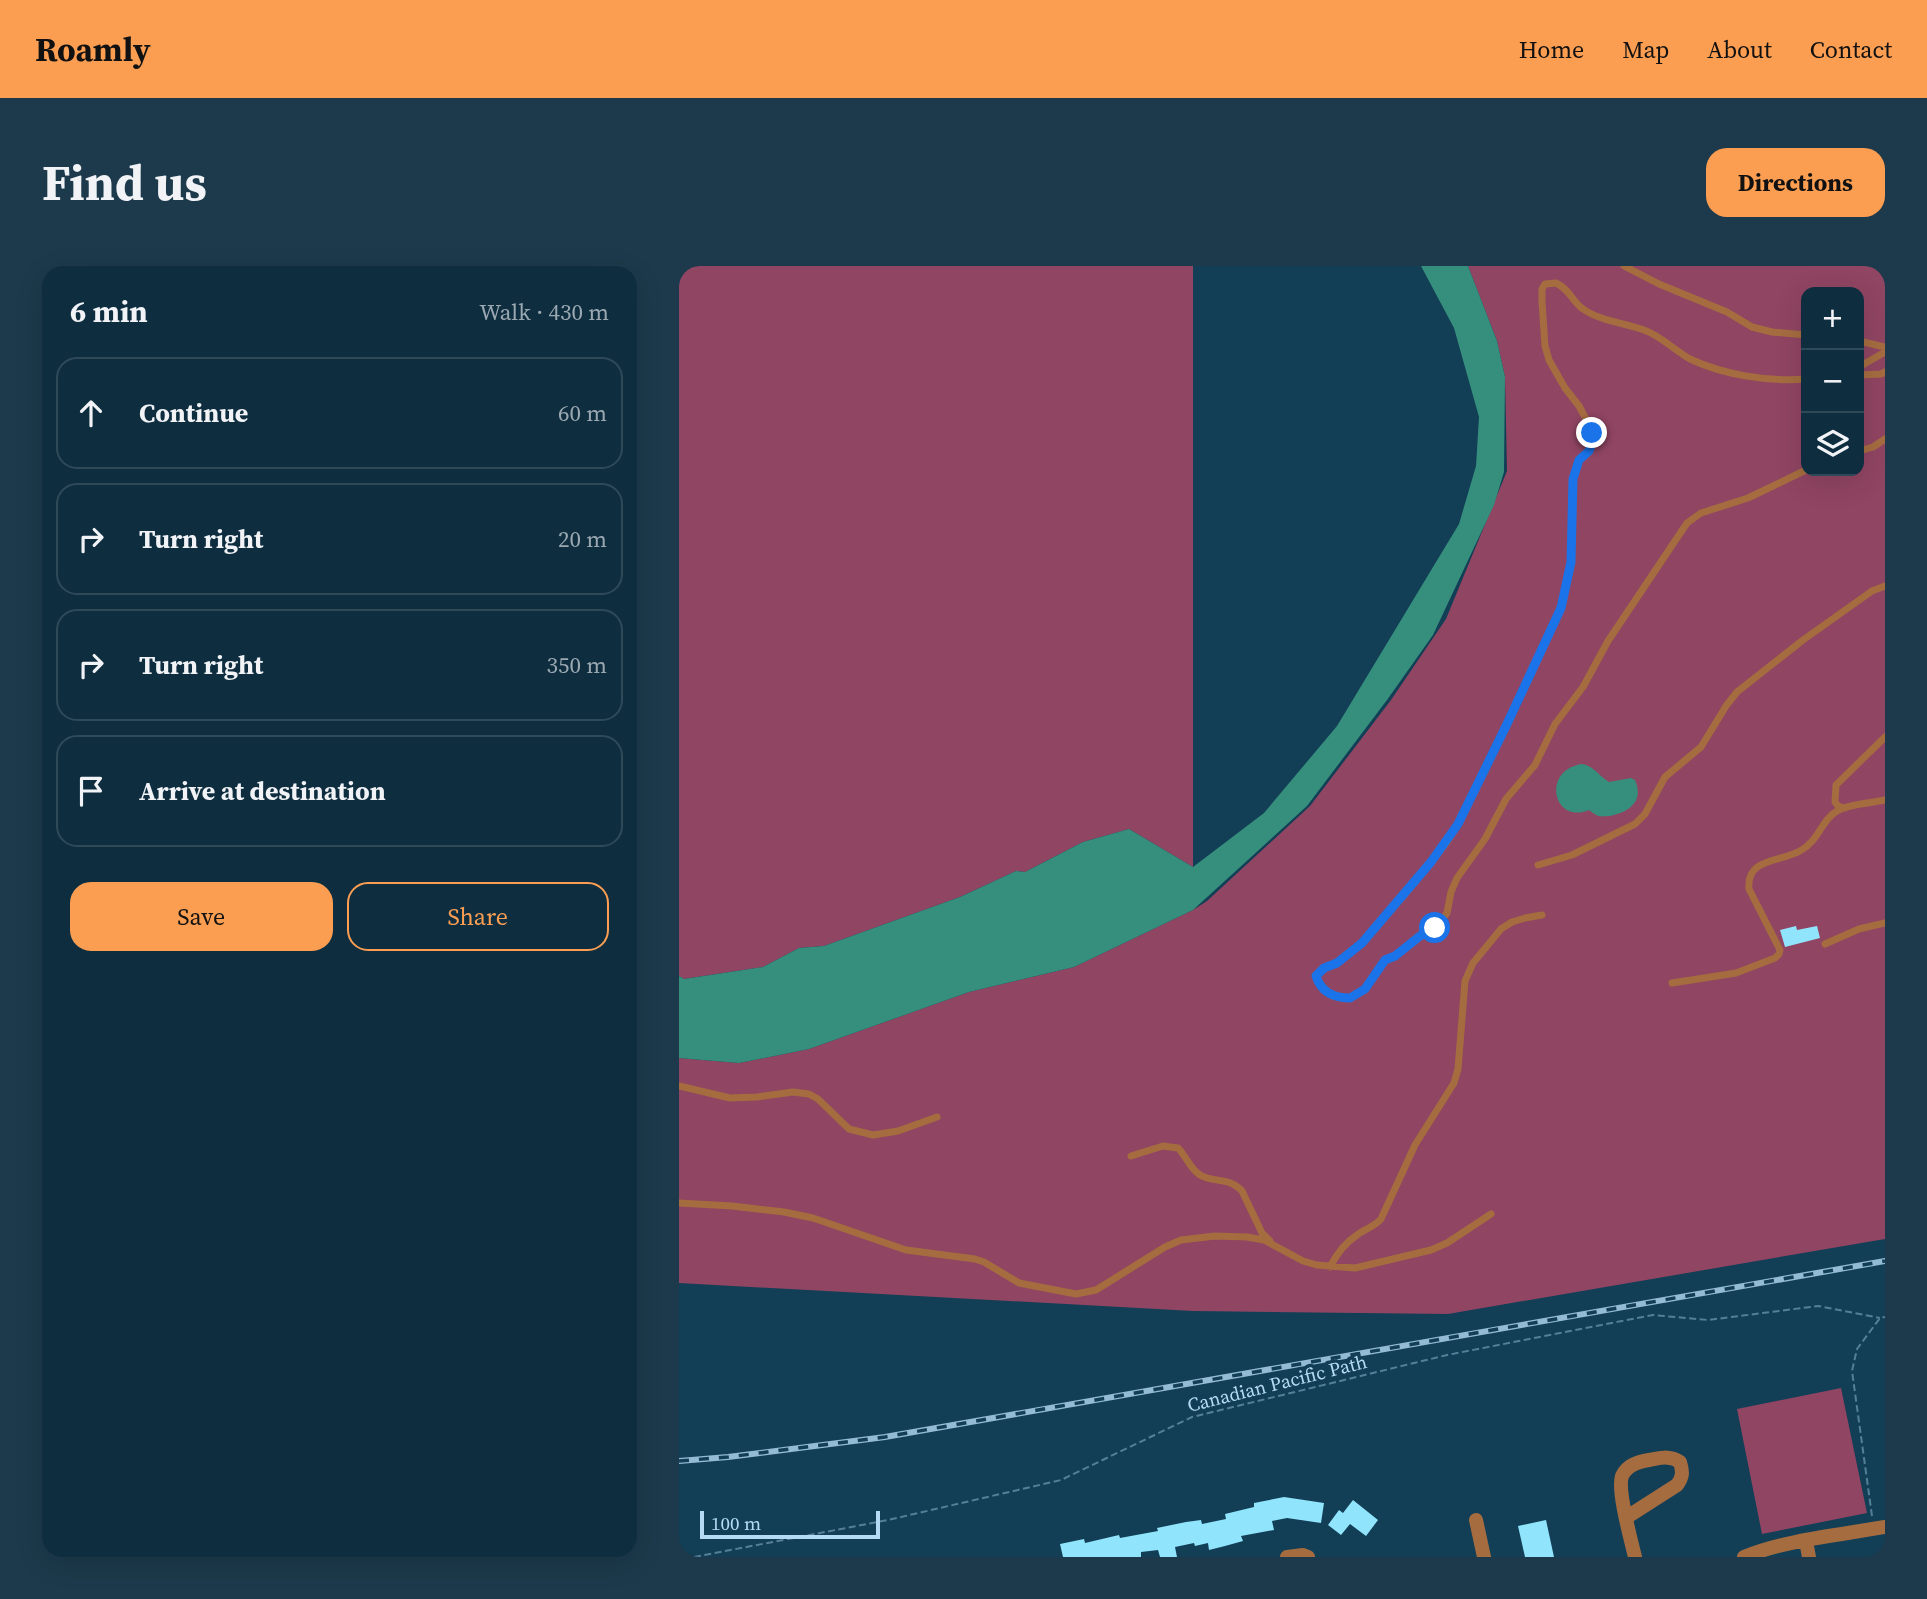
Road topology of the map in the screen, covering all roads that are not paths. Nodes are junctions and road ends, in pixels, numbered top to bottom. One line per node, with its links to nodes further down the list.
1 (1624, 266): 2 (lane)
2 (1801, 335)
3 (1864, 343): 4 (lane)
4 (1885, 350): 5 (lane)
5 (1864, 364)
6 (1885, 372): 7 (lane)
7 (1864, 375)
8 (1801, 379): 11 (lane)
9 (1885, 439): 10 (lane)
10 (1864, 450)
11 (1801, 472)
12 (1885, 586): 16 (lane)
13 (1885, 737): 15 (lane)
14 (1885, 800): 15 (lane)
15 (1846, 808): 20 (lane)
16 (1538, 865)
17 (1542, 915): 27 (lane)
18 (1885, 923): 19 (lane)
19 (1825, 944)
20 (1672, 983)
21 (679, 1086): 22 (lane)
22 (937, 1117)
23 (1131, 1156): 26 (lane)
24 (679, 1203): 26 (lane)
25 (1492, 1214): 27 (lane)
26 (1279, 1248): 27 (lane)
27 (1330, 1267)
28 (1627, 1517): 28 (street); 35 (street)
29 (1476, 1520): 34 (street)
30 (1879, 1528): 31 (street)
31 (1806, 1541): 36 (street); 37 (street)
32 (1287, 1557): 33 (street)
33 (1308, 1557)
34 (1484, 1557)
35 (1635, 1557)
36 (1744, 1557)
37 (1809, 1557)

